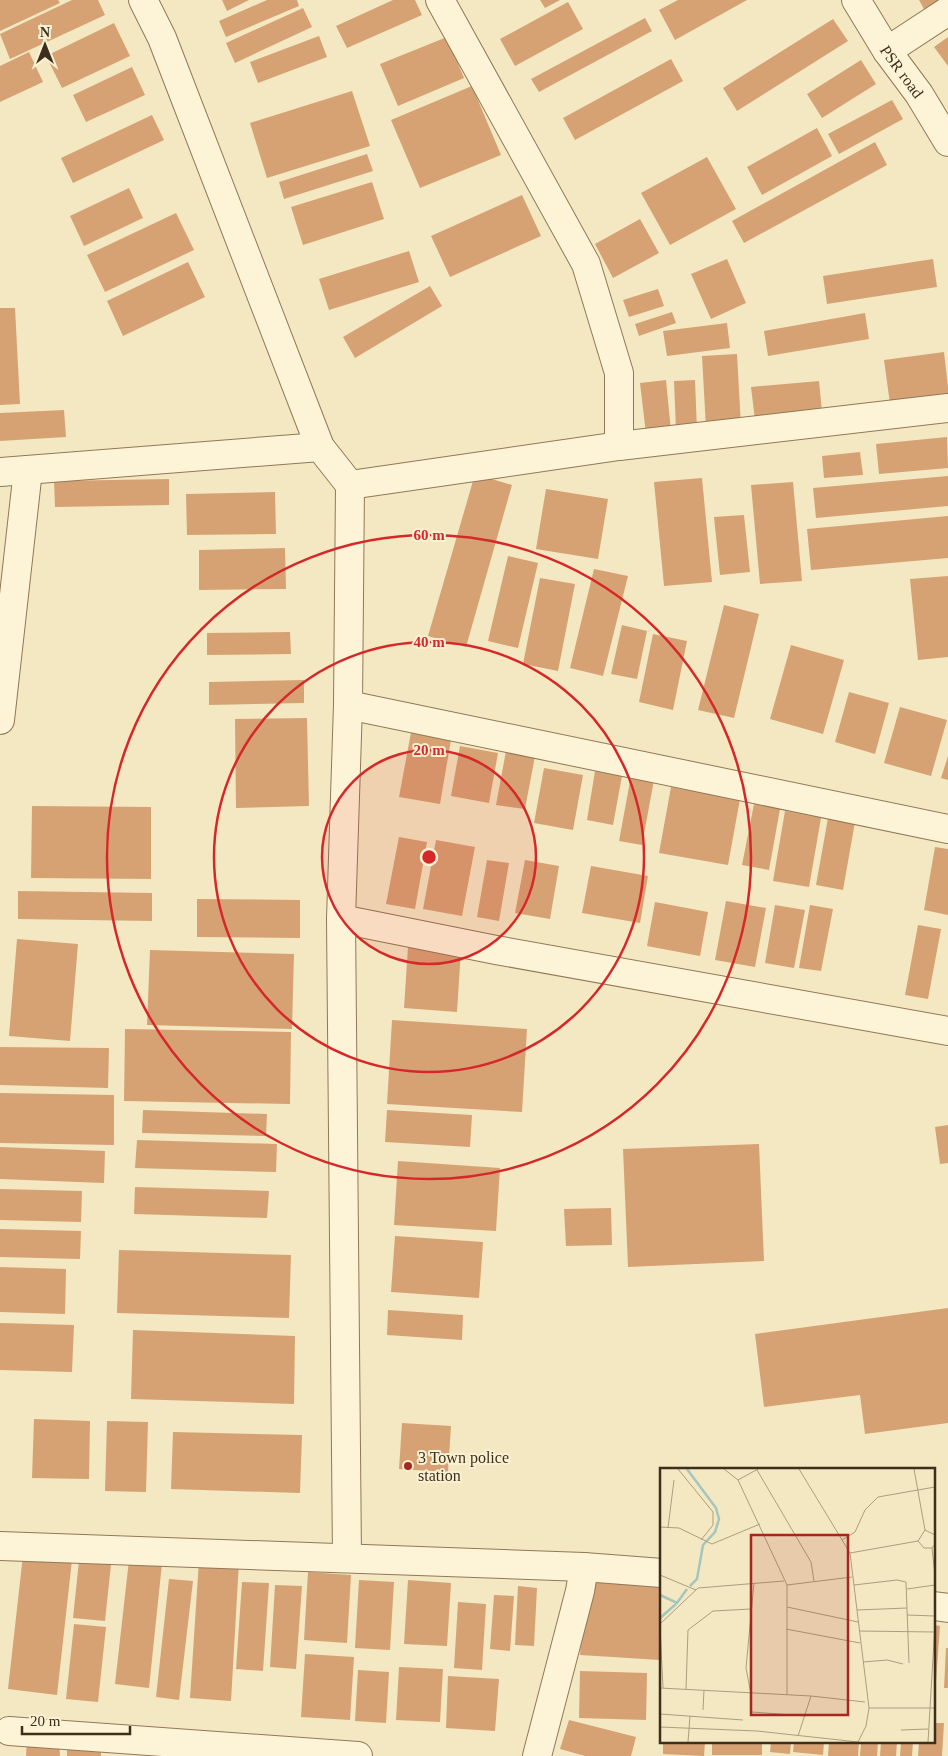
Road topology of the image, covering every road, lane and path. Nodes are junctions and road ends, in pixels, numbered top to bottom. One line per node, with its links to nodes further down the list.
1 (143, 0): 9 (street)
2 (440, 0): 8 (street)
3 (856, 0): 5 (street, PSR road)
4 (948, 11): 5 (street)
5 (887, 51): 6 (street, PSR road)
6 (948, 142)
7 (948, 408): 8 (street)
8 (619, 446): 12 (street)
9 (320, 447): 10 (street); 12 (street)
10 (28, 470): 11 (street); 14 (street)
11 (0, 472)
12 (350, 485): 13 (street)
13 (348, 705): 15 (street); 16 (street)
14 (0, 720)
15 (948, 829)
16 (341, 919): 17 (street); 19 (street)
17 (948, 1031)
18 (0, 1546): 19 (street)
19 (347, 1558): 20 (street)
20 (584, 1567): 21 (street); 24 (street)
21 (660, 1573)
22 (9, 1732): 23 (street)
23 (358, 1756)
24 (537, 1756)

